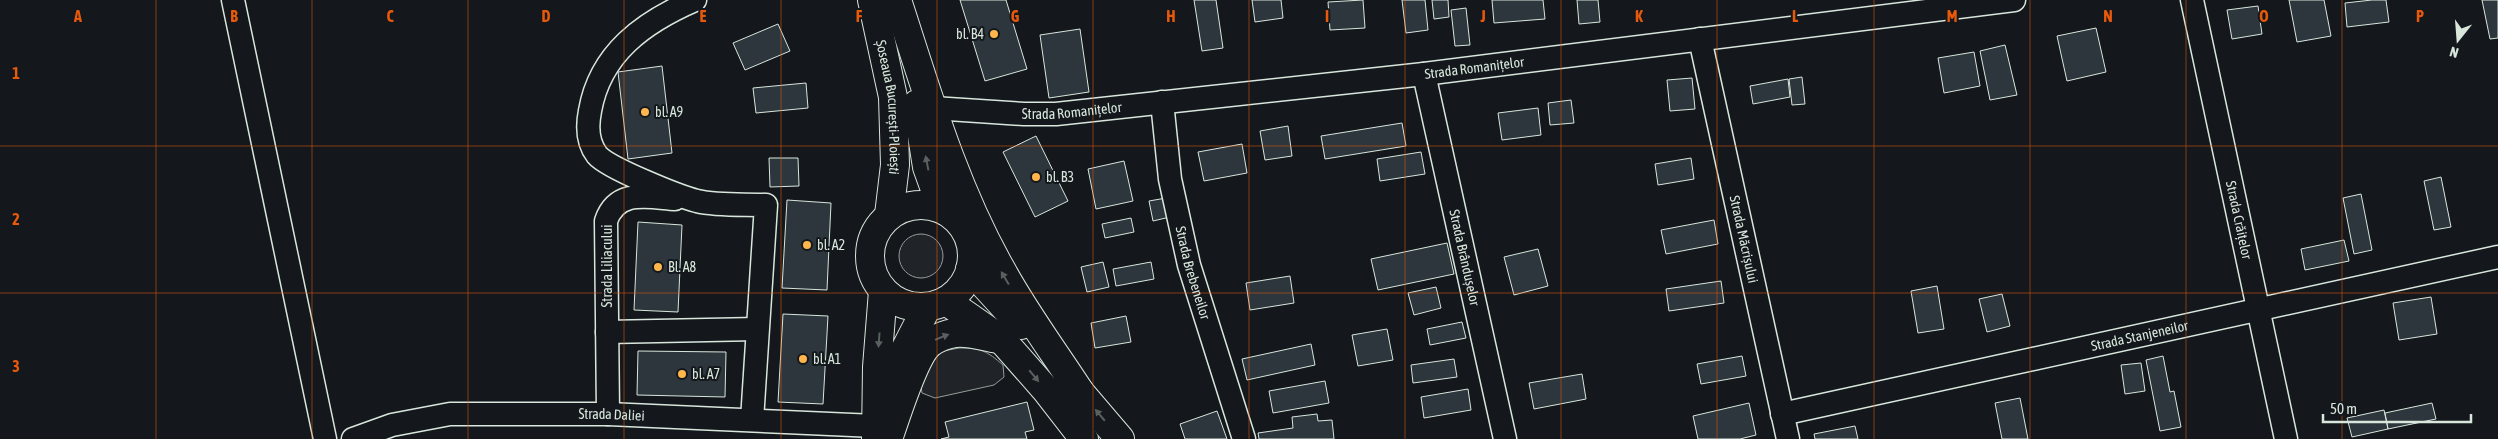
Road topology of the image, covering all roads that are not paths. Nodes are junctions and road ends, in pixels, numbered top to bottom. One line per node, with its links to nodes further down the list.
1 (233, 0): 27 (street)
2 (695, 0): 11 (street)
3 (872, 0): 13 (main road, Șoseaua București-Ploiești)
4 (896, 0): 10 (main road); 12 (main road, Șoseaua București-Ploiești, one-way to 4)
5 (2014, 0): 7 (street, Strada Romanițelor)
6 (2192, 0): 18 (street, Strada Crăițelor)
7 (1700, 39): 8 (street, Strada Romanițelor); 24 (street, Strada Măcrișului)
8 (1424, 74): 9 (street, Strada Romanițelor); 32 (street, Strada Brândușelor)
9 (1162, 102): 10 (street, Strada Romanițelor); 31 (street, Strada Brebeneilor)
10 (933, 108): 22 (main road, one-way to 10)
11 (698, 201): 19 (street); 20 (street, Strada Liliacului)
12 (942, 209): 13 (main road); 15 (main road)
13 (889, 215): 16 (main road)
14 (2498, 257): 18 (street, Strada Stanjeneilor)
15 (970, 269): 17 (main road); 22 (main road)
16 (883, 291): 17 (main road); 26 (main road, one-way to 26)
17 (936, 304): 21 (main road); 26 (main road)
18 (2259, 309): 24 (street, Strada Stanjeneilor); 34 (street, Strada Crăițelor)
19 (758, 329): 20 (street); 25 (street)
20 (608, 332): 23 (street, Strada Liliacului)
21 (1002, 340): 26 (main road, one-way to 21); 29 (main road, one-way to 29)
22 (1080, 392): 30 (main road, one-way to 22)
23 (608, 414): 25 (street, Strada Daliei); 28 (street, Strada Daliei)
24 (1782, 414): 33 (street, Strada Măcrișului)
25 (752, 420): 26 (street, Strada Daliei)
26 (881, 436)
27 (325, 439)
28 (353, 439)
29 (1084, 439)
30 (1120, 439)
31 (1244, 439)
32 (1505, 439)
33 (1788, 439)
34 (2286, 439)

